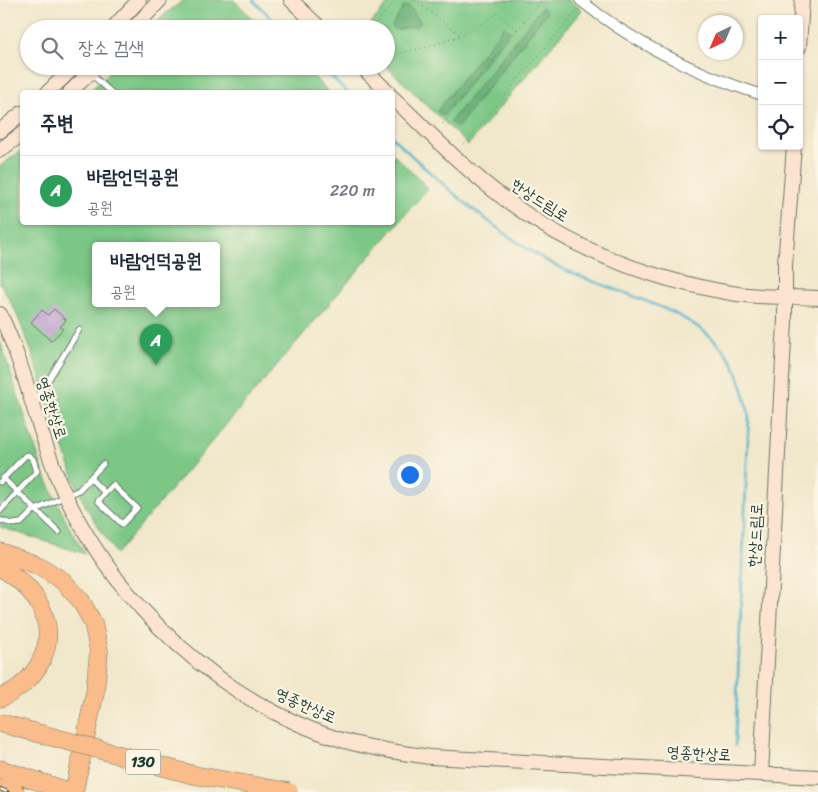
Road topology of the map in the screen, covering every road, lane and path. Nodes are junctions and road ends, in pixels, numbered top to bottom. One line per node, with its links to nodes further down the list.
1 (139, 0): 10 (street)
2 (160, 0): 11 (street)
3 (291, 0): 12 (street)
4 (396, 0): 13 (path)
5 (415, 0): 15 (path)
6 (541, 0): 14 (path)
7 (802, 0): 9 (street)
8 (580, 3): 22 (path); 27 (street)
9 (801, 15)
10 (120, 20)
11 (141, 20)
12 (312, 20)
13 (379, 20)
14 (517, 30): 15 (path); 17 (path)
15 (460, 35): 16 (path)
16 (395, 53)
17 (493, 61): 22 (path); 30 (path)
18 (66, 75): 23 (street)
19 (88, 75): 24 (street)
20 (97, 75): 25 (lane)
21 (370, 75): 26 (street)
22 (517, 80): 33 (path)
23 (50, 90)
24 (72, 90)
25 (109, 90)
26 (386, 90)
27 (758, 94)
28 (395, 100): 36 (street, 한상드림로)
29 (20, 115): 31 (street)
30 (443, 124)
31 (0, 131)
32 (20, 135): 34 (street)
33 (464, 144)
34 (0, 150)
35 (794, 150): 36 (street, 한상드림로)
36 (785, 297): 37 (street, 한상드림로); 56 (street, 한상드림로)
37 (818, 298)
38 (0, 314): 40 (street, 영종한상로)
39 (79, 330): 40 (lane)
40 (32, 401): 46 (street, 영종한상로)
41 (103, 464): 42 (lane)
42 (90, 478): 45 (lane); 46 (lane)
43 (2, 480): 44 (lane); 44 (lane)
44 (18, 492): 47 (lane); 48 (lane)
45 (105, 493): 45 (lane)
46 (66, 496): 47 (lane); 56 (street, 영종한상로)
47 (36, 509): 49 (lane); 50 (lane)
48 (0, 511)
49 (0, 520)
50 (59, 532)
51 (0, 552): 60 (highway)
52 (0, 566): 53 (highway)
53 (0, 698)
54 (0, 723): 61 (highway, 130, bridge)
55 (0, 769): 60 (highway)
56 (761, 774): 57 (street, 영종한상로)
57 (818, 777)
58 (0, 788): 59 (highway)
59 (15, 792)
60 (73, 792)
61 (289, 792)

